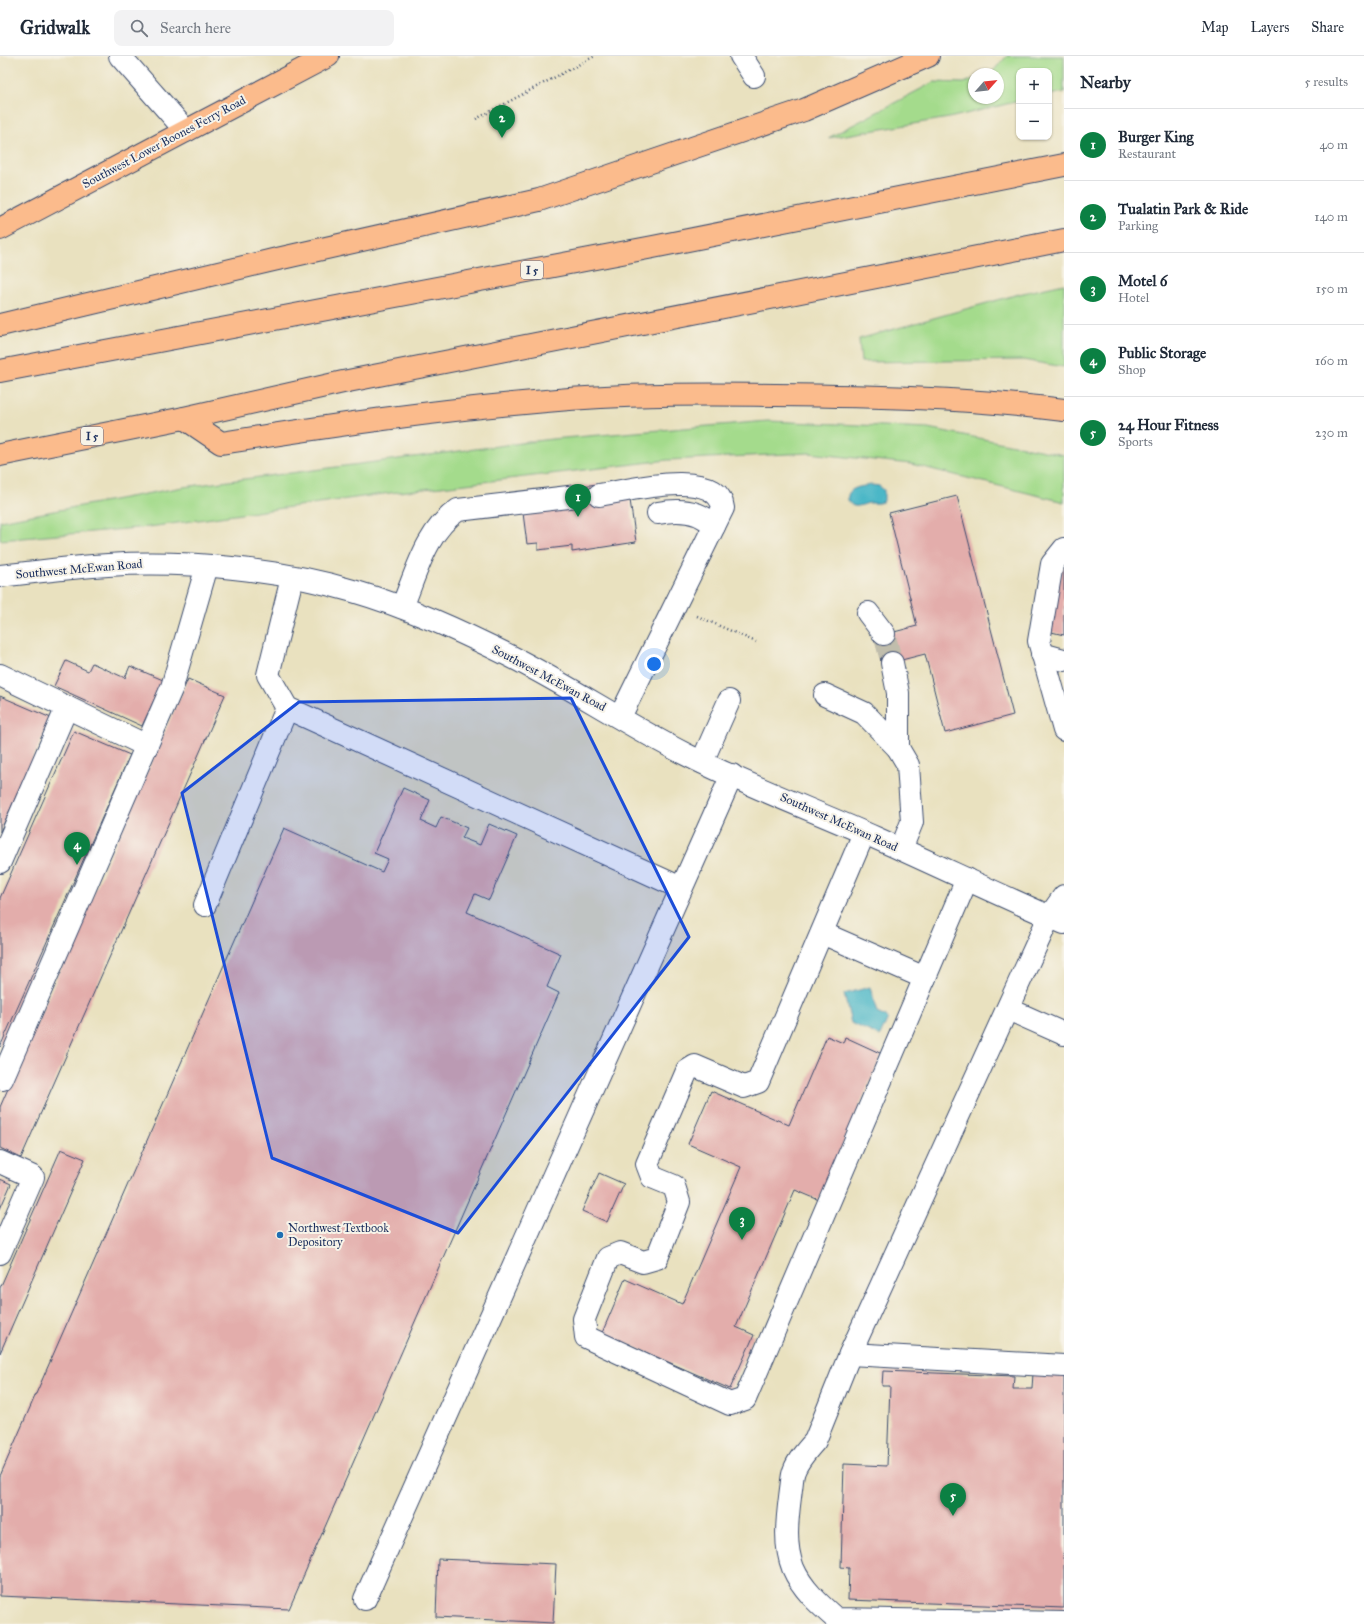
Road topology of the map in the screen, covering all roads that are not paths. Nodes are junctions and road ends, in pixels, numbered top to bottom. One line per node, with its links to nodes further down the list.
1 (120, 56): 6 (street)
2 (328, 56): 6 (main road, Southwest Lower Boones Ferry Road)
3 (741, 56): 5 (street)
4 (928, 56): 10 (main road)
5 (754, 76)
6 (186, 131): 8 (main road, Southwest Lower Boones Ferry Road)
7 (1064, 165): 11 (main road, I 5)
8 (0, 229)
9 (1064, 240): 13 (main road, I 5)
10 (0, 325)
11 (0, 371)
12 (1064, 410): 13 (main road)
13 (184, 418): 14 (main road, I 5)
14 (0, 455)
15 (598, 495): 18 (street)
16 (577, 496): 23 (street)
17 (658, 513): 18 (street)
18 (714, 526): 34 (street)
19 (1064, 549): 26 (street)
20 (208, 566): 21 (street, Southwest McEwan Road); 22 (street, Southwest McEwan Road); 36 (street)
21 (0, 576)
22 (292, 578): 23 (street, Southwest McEwan Road); 33 (street)
23 (402, 607): 34 (street, Southwest McEwan Road)
24 (868, 613): 25 (street)
25 (884, 634)
26 (1042, 654): 27 (street); 35 (street)
27 (1064, 660)
28 (892, 663): 37 (street)
29 (0, 675): 32 (street)
30 (825, 695): 37 (street)
31 (729, 701): 38 (street)
32 (67, 707): 36 (street); 42 (street)
33 (287, 708): 44 (street); 46 (street)
34 (620, 717): 38 (street, Southwest McEwan Road)
35 (1064, 730)
36 (147, 746): 52 (street)
37 (898, 748): 41 (street)
38 (702, 762): 39 (street, Southwest McEwan Road)
39 (732, 775): 40 (street, Southwest McEwan Road); 44 (street)
40 (864, 833): 41 (street, Southwest McEwan Road); 48 (street)
41 (901, 849): 43 (street, Southwest McEwan Road)
42 (0, 862)
43 (967, 879): 47 (street, Southwest McEwan Road); 49 (street)
44 (681, 888): 57 (street)
45 (1064, 896): 47 (street)
46 (205, 905)
47 (1057, 920): 50 (street)
48 (822, 934): 49 (street); 49 (street)
49 (925, 978)
50 (1008, 1008): 51 (street); 55 (street)
51 (1064, 1034)
52 (0, 1078)
53 (0, 1162): 54 (street)
54 (1, 1249)
55 (850, 1354): 56 (street); 58 (street)
56 (1064, 1366)
57 (365, 1599)
58 (1064, 1623)

